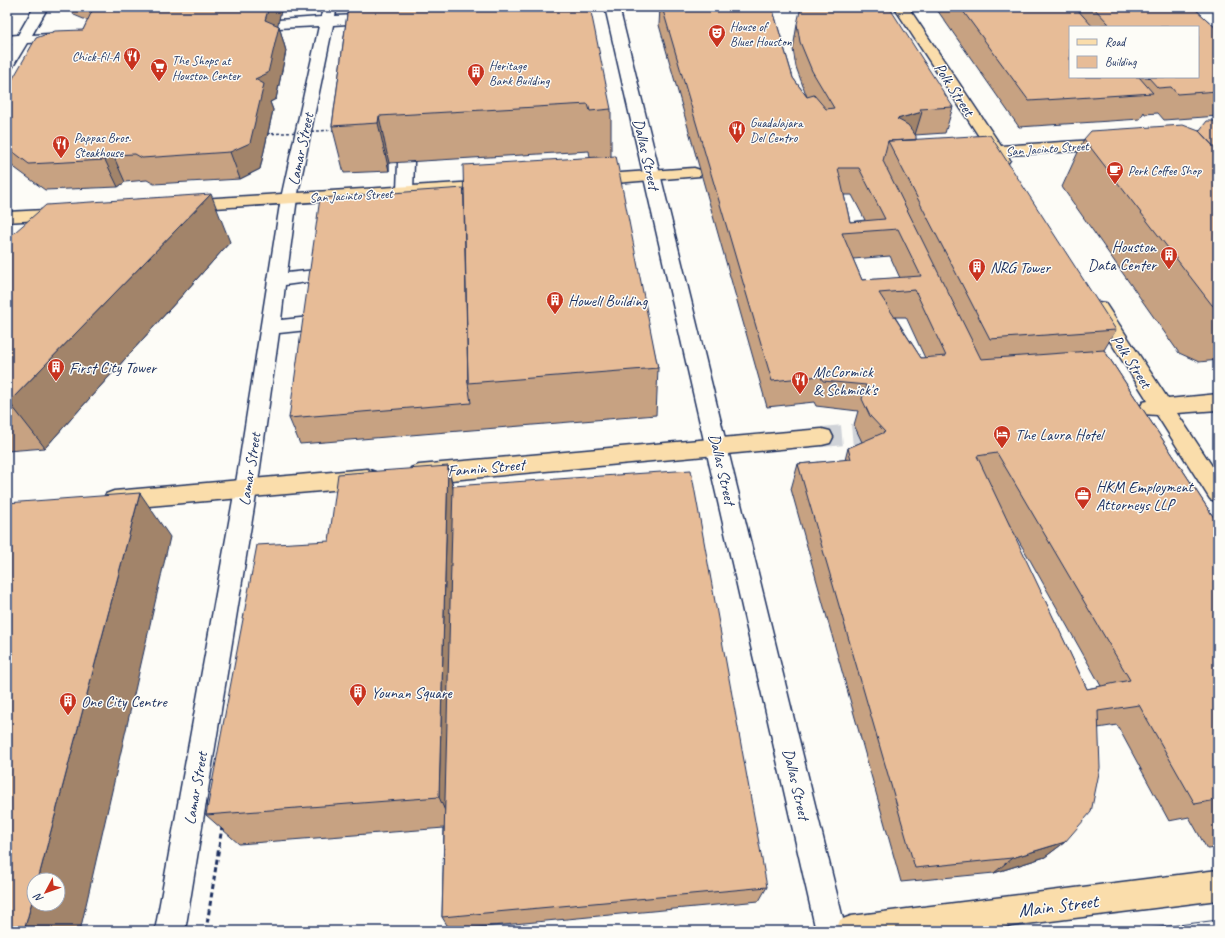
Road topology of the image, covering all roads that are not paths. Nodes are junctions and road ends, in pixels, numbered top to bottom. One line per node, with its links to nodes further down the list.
1 (41, 7): 8 (street)
2 (612, 7): 16 (street, Dallas Street)
3 (901, 7): 12 (main road, Polk Street)
4 (329, 14): 5 (street); 6 (street); 21 (street, Lamar Street)
5 (389, 17)
6 (278, 24)
7 (80, 36): 8 (street)
8 (22, 39): 9 (street); 10 (street)
9 (7, 40)
10 (7, 65)
11 (1123, 144): 12 (main road, San Jacinto Street)
12 (996, 152): 13 (main road, San Jacinto Street); 17 (main road, Polk Street)
13 (967, 153)
14 (406, 162): 20 (street)
15 (694, 173): 16 (main road)
16 (652, 176): 18 (main road); 34 (street, Dallas Street)
17 (1013, 178)
18 (572, 181)
19 (508, 185): 20 (main road, San Jacinto Street)
20 (405, 191): 21 (main road, San Jacinto Street)
21 (289, 198): 22 (main road, San Jacinto Street); 26 (street, Lamar Street)
22 (165, 207)
23 (78, 213): 24 (main road)
24 (7, 217)
25 (316, 276): 26 (street)
26 (277, 280): 29 (street, Lamar Street)
27 (1090, 296): 31 (main road, Polk Street)
28 (310, 324): 29 (street)
29 (270, 327): 35 (street, Lamar Street)
30 (1218, 402): 31 (main road)
31 (1162, 408): 32 (main road); 36 (main road, Polk Street)
32 (1133, 410)
33 (822, 437): 34 (main road, Fannin Street)
34 (717, 446): 35 (main road, Fannin Street); 40 (street, Dallas Street)
35 (246, 489): 37 (main road, Fannin Street); 39 (street, Lamar Street)
36 (1218, 493)
37 (104, 507)
38 (1218, 885): 41 (main road, Main Street)
39 (170, 931)
40 (831, 931)
41 (851, 931)

